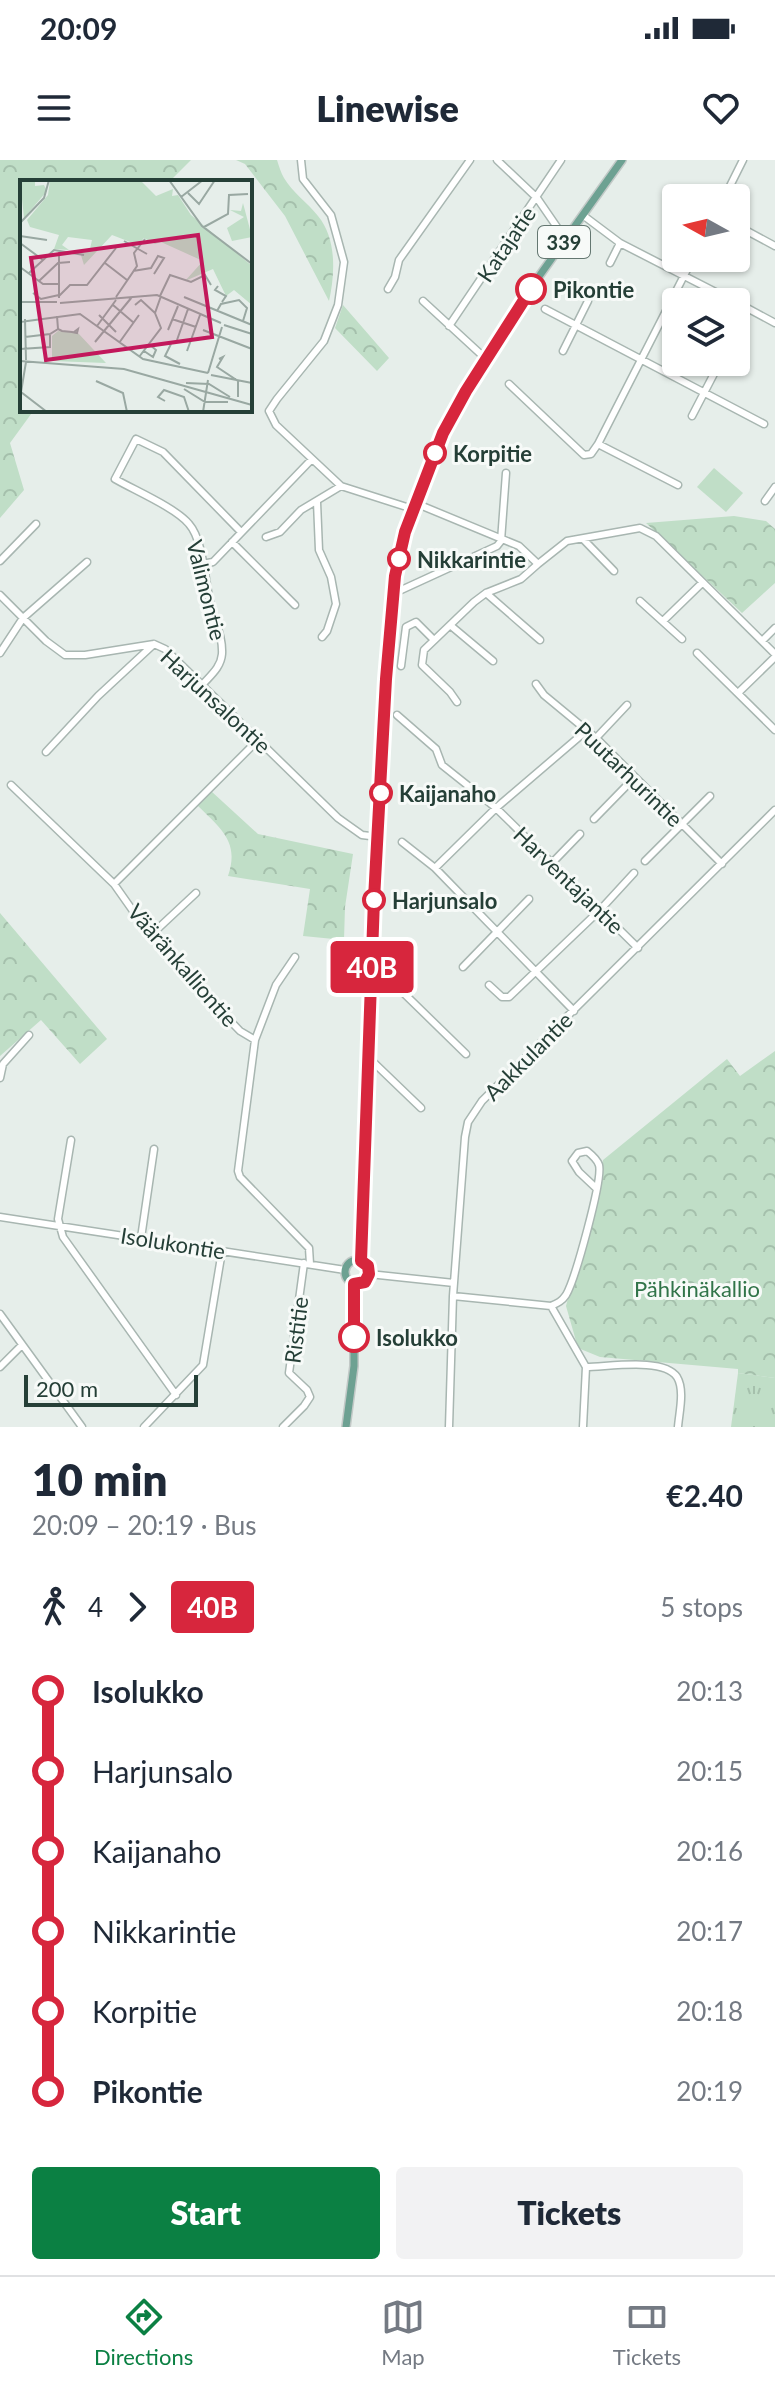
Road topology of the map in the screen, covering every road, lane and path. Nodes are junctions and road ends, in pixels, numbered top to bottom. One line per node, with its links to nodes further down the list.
1 (301, 160): 35 (street)
2 (470, 160): 18 (street)
3 (497, 160): 8 (street)
4 (561, 160): 8 (street, Katajatie)
5 (622, 160): 9 (main road, 339)
6 (743, 160): 7 (street)
7 (731, 184)
8 (537, 198): 11 (street); 25 (street, Katajatie)
9 (584, 216): 11 (main road, 339); 12 (street)
10 (750, 233): 13 (street)
11 (567, 237): 27 (main road, 339)
12 (620, 243): 14 (street); 16 (street)
13 (775, 246)
14 (610, 263)
15 (686, 272): 16 (street)
16 (684, 275): 17 (street); 28 (street)
17 (709, 288)
18 (388, 289)
19 (423, 301): 25 (street)
20 (588, 301): 24 (street)
21 (545, 309): 24 (street)
22 (750, 310): 23 (street)
23 (775, 323)
24 (576, 325): 26 (street); 28 (street)
25 (449, 326): 27 (street)
26 (563, 351)
27 (486, 359): 42 (main road, 339)
28 (641, 359): 31 (street); 34 (street)
29 (713, 376): 31 (street)
30 (509, 384): 34 (street)
31 (704, 392): 32 (street); 33 (street)
32 (692, 416)
33 (764, 424)
34 (598, 444): 37 (street)
35 (312, 459): 38 (street); 44 (street)
36 (506, 473): 47 (street)
37 (678, 485)
38 (341, 486): 41 (street); 42 (street)
39 (775, 487): 40 (street)
40 (765, 501)
41 (317, 502): 45 (street); 64 (street)
42 (414, 506): 47 (street); 94 (main road, 339)
43 (36, 524): 49 (street)
44 (241, 532): 48 (street); 51 (street, Valimontie)
45 (266, 537)
46 (583, 539): 52 (street); 53 (street); 54 (street)
47 (501, 541): 52 (street); 55 (street)
48 (232, 542): 51 (street); 59 (street)
49 (0, 561)
50 (87, 562): 60 (street)
51 (202, 564): 75 (street, Valimontie)
52 (538, 564): 56 (street)
53 (614, 571)
54 (702, 583): 61 (street); 68 (street)
55 (399, 591)
56 (486, 593): 62 (street); 67 (street)
57 (0, 595): 60 (street, Harjunsalontie)
58 (640, 601): 61 (street)
59 (295, 605)
60 (23, 618): 69 (street, Harjunsalontie); 70 (street)
61 (663, 621): 66 (street)
62 (450, 625): 65 (street); 73 (street)
63 (775, 628): 68 (street)
64 (322, 637)
65 (433, 639): 74 (street); 78 (street)
66 (682, 639)
67 (540, 640)
68 (762, 641): 72 (street)
69 (154, 644): 75 (street, Harjunsalontie); 85 (street)
70 (0, 653)
71 (697, 653): 77 (street)
72 (775, 656): 77 (street)
73 (493, 661)
74 (401, 666)
75 (203, 684): 84 (street, Harjunsalontie)
76 (536, 684): 82 (street, Puutarhurintie)
77 (738, 693): 81 (street)
78 (457, 702)
79 (627, 705): 83 (street)
80 (397, 715): 89 (street, Harventajantie)
81 (775, 730)
82 (586, 731): 83 (street, Puutarhurintie); 89 (street)
83 (596, 738): 86 (street, Puutarhurintie)
84 (258, 740): 94 (street, Harjunsalontie); 101 (street, Vääränkalliontie)
85 (46, 752)
86 (635, 777): 91 (street); 92 (street, Puutarhurintie)
87 (11, 785): 101 (street)
88 (710, 796): 92 (street)
89 (496, 808): 97 (street, Harventajantie); 99 (street)
90 (775, 810): 98 (street, Aakkulantie)
91 (594, 819)
92 (683, 825): 96 (street); 98 (street, Puutarhurintie)
93 (580, 834): 97 (street)
94 (378, 837): 110 (main road, 339)
95 (402, 842): 99 (street)
96 (645, 861)
97 (552, 863): 104 (street, Harventajantie)
98 (722, 864): 107 (street, Aakkulantie)
99 (435, 868): 105 (street)
100 (634, 873): 104 (street)
101 (114, 884): 106 (street, Vääränkalliontie)
102 (196, 893): 106 (street)
103 (529, 899): 105 (street)
104 (600, 910): 107 (street, Harventajantie); 111 (street)
105 (497, 933): 109 (street); 111 (street)
106 (151, 935): 115 (street, Vääränkalliontie)
107 (638, 948): 113 (street, Aakkulantie)
108 (295, 957): 115 (street)
109 (463, 967)
110 (372, 970): 116 (street); 117 (main road, 339)
111 (535, 972): 112 (street); 113 (street)
112 (489, 985)
113 (574, 1011): 131 (street, Aakkulantie)
114 (29, 1035): 118 (street)
115 (255, 1040): 128 (street, Vääränkalliontie)
116 (466, 1054)
117 (369, 1058): 119 (street); 127 (main road, 339)
118 (0, 1078)
119 (421, 1108)
120 (71, 1140): 124 (street)
121 (154, 1149): 125 (street)
122 (596, 1188): 122 (street); 134 (street)
123 (0, 1217): 124 (street, Isolukontie)
124 (59, 1225): 125 (street, Isolukontie); 139 (street)
125 (141, 1238): 126 (street, Isolukontie)
126 (222, 1251): 128 (street, Isolukontie); 139 (street)
127 (361, 1261): 129 (main road); 130 (main road)
128 (307, 1263): 129 (street, Isolukontie); 142 (street, Ristitie)
129 (345, 1270): 132 (main road)
130 (369, 1274): 131 (street); 132 (main road)
131 (454, 1283): 133 (street, Aakkulantie)
132 (354, 1284): 143 (main road)
133 (453, 1296): 134 (street); 144 (street, Aakkulantie)
134 (551, 1306): 138 (street)
135 (0, 1314): 136 (street)
136 (22, 1345): 137 (street); 140 (street)
137 (0, 1367)
138 (586, 1367): 145 (street); 146 (street)
139 (176, 1395): 141 (street)
140 (81, 1427)
141 (144, 1427)
142 (283, 1427)
143 (346, 1427)
144 (449, 1427)
145 (583, 1427)
146 (678, 1427)

